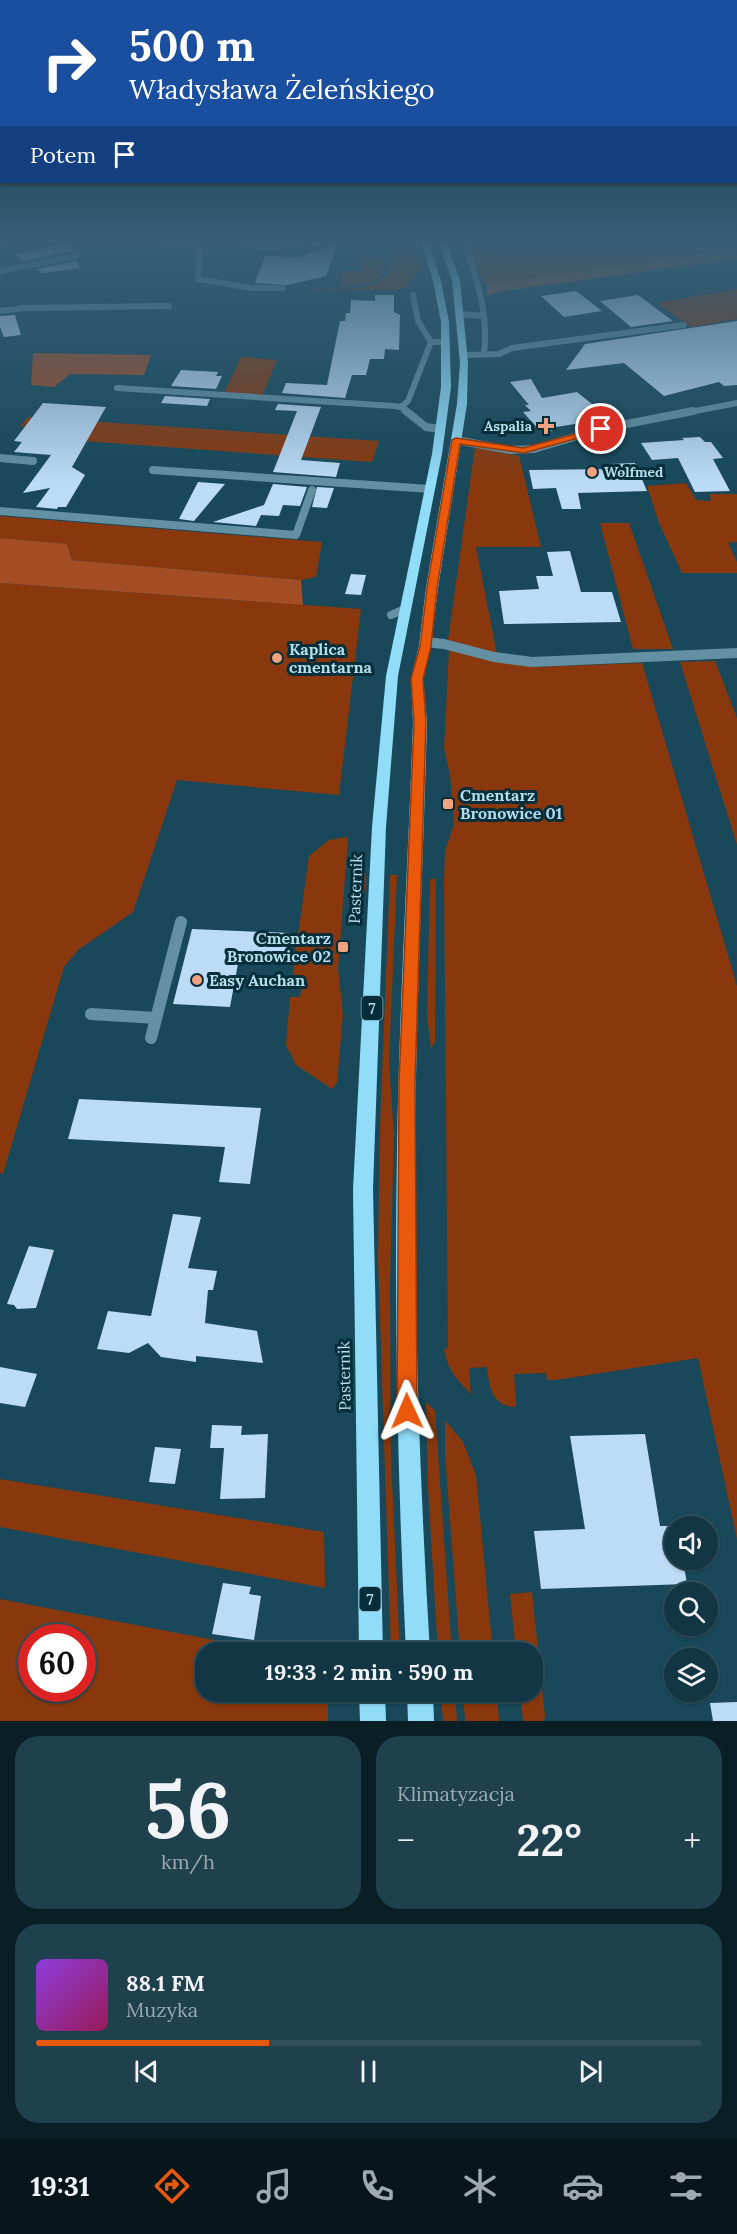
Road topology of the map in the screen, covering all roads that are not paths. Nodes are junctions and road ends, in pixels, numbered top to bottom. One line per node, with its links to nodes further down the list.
1 (419, 323): 6 (street)
2 (445, 323): 7 (main road, Pasternik / 7)
3 (462, 323): 11 (main road)
4 (485, 323): 8 (street)
5 (684, 325): 9 (street)
6 (431, 342): 7 (street); 14 (street)
7 (447, 342): 15 (main road, Pasternik / 7)
8 (486, 345): 9 (street); 10 (street)
9 (512, 348): 10 (street)
10 (484, 354): 11 (street)
11 (464, 355): 16 (main road)
12 (117, 388): 14 (street)
13 (737, 403): 16 (street)
14 (401, 407): 15 (street)
15 (441, 429): 20 (main road, Pasternik / 7)
16 (456, 440): 25 (main road)
17 (0, 458): 18 (street)
18 (33, 461)
19 (153, 470): 20 (street)
20 (430, 489): 23 (main road, Pasternik / 7)
21 (312, 490): 22 (street)
22 (0, 511)
23 (405, 609): 24 (street); 31 (main road, Pasternik / 7)
24 (391, 615)
25 (425, 642): 26 (street); 32 (main road)
26 (737, 653)
27 (181, 922): 29 (street)
28 (91, 1014): 29 (street)
29 (156, 1018): 30 (street)
30 (151, 1038)
31 (371, 1642)
32 (418, 1642)
33 (372, 1702): 35 (main road)
34 (420, 1702): 36 (main road)
35 (373, 1721)
36 (421, 1721)

